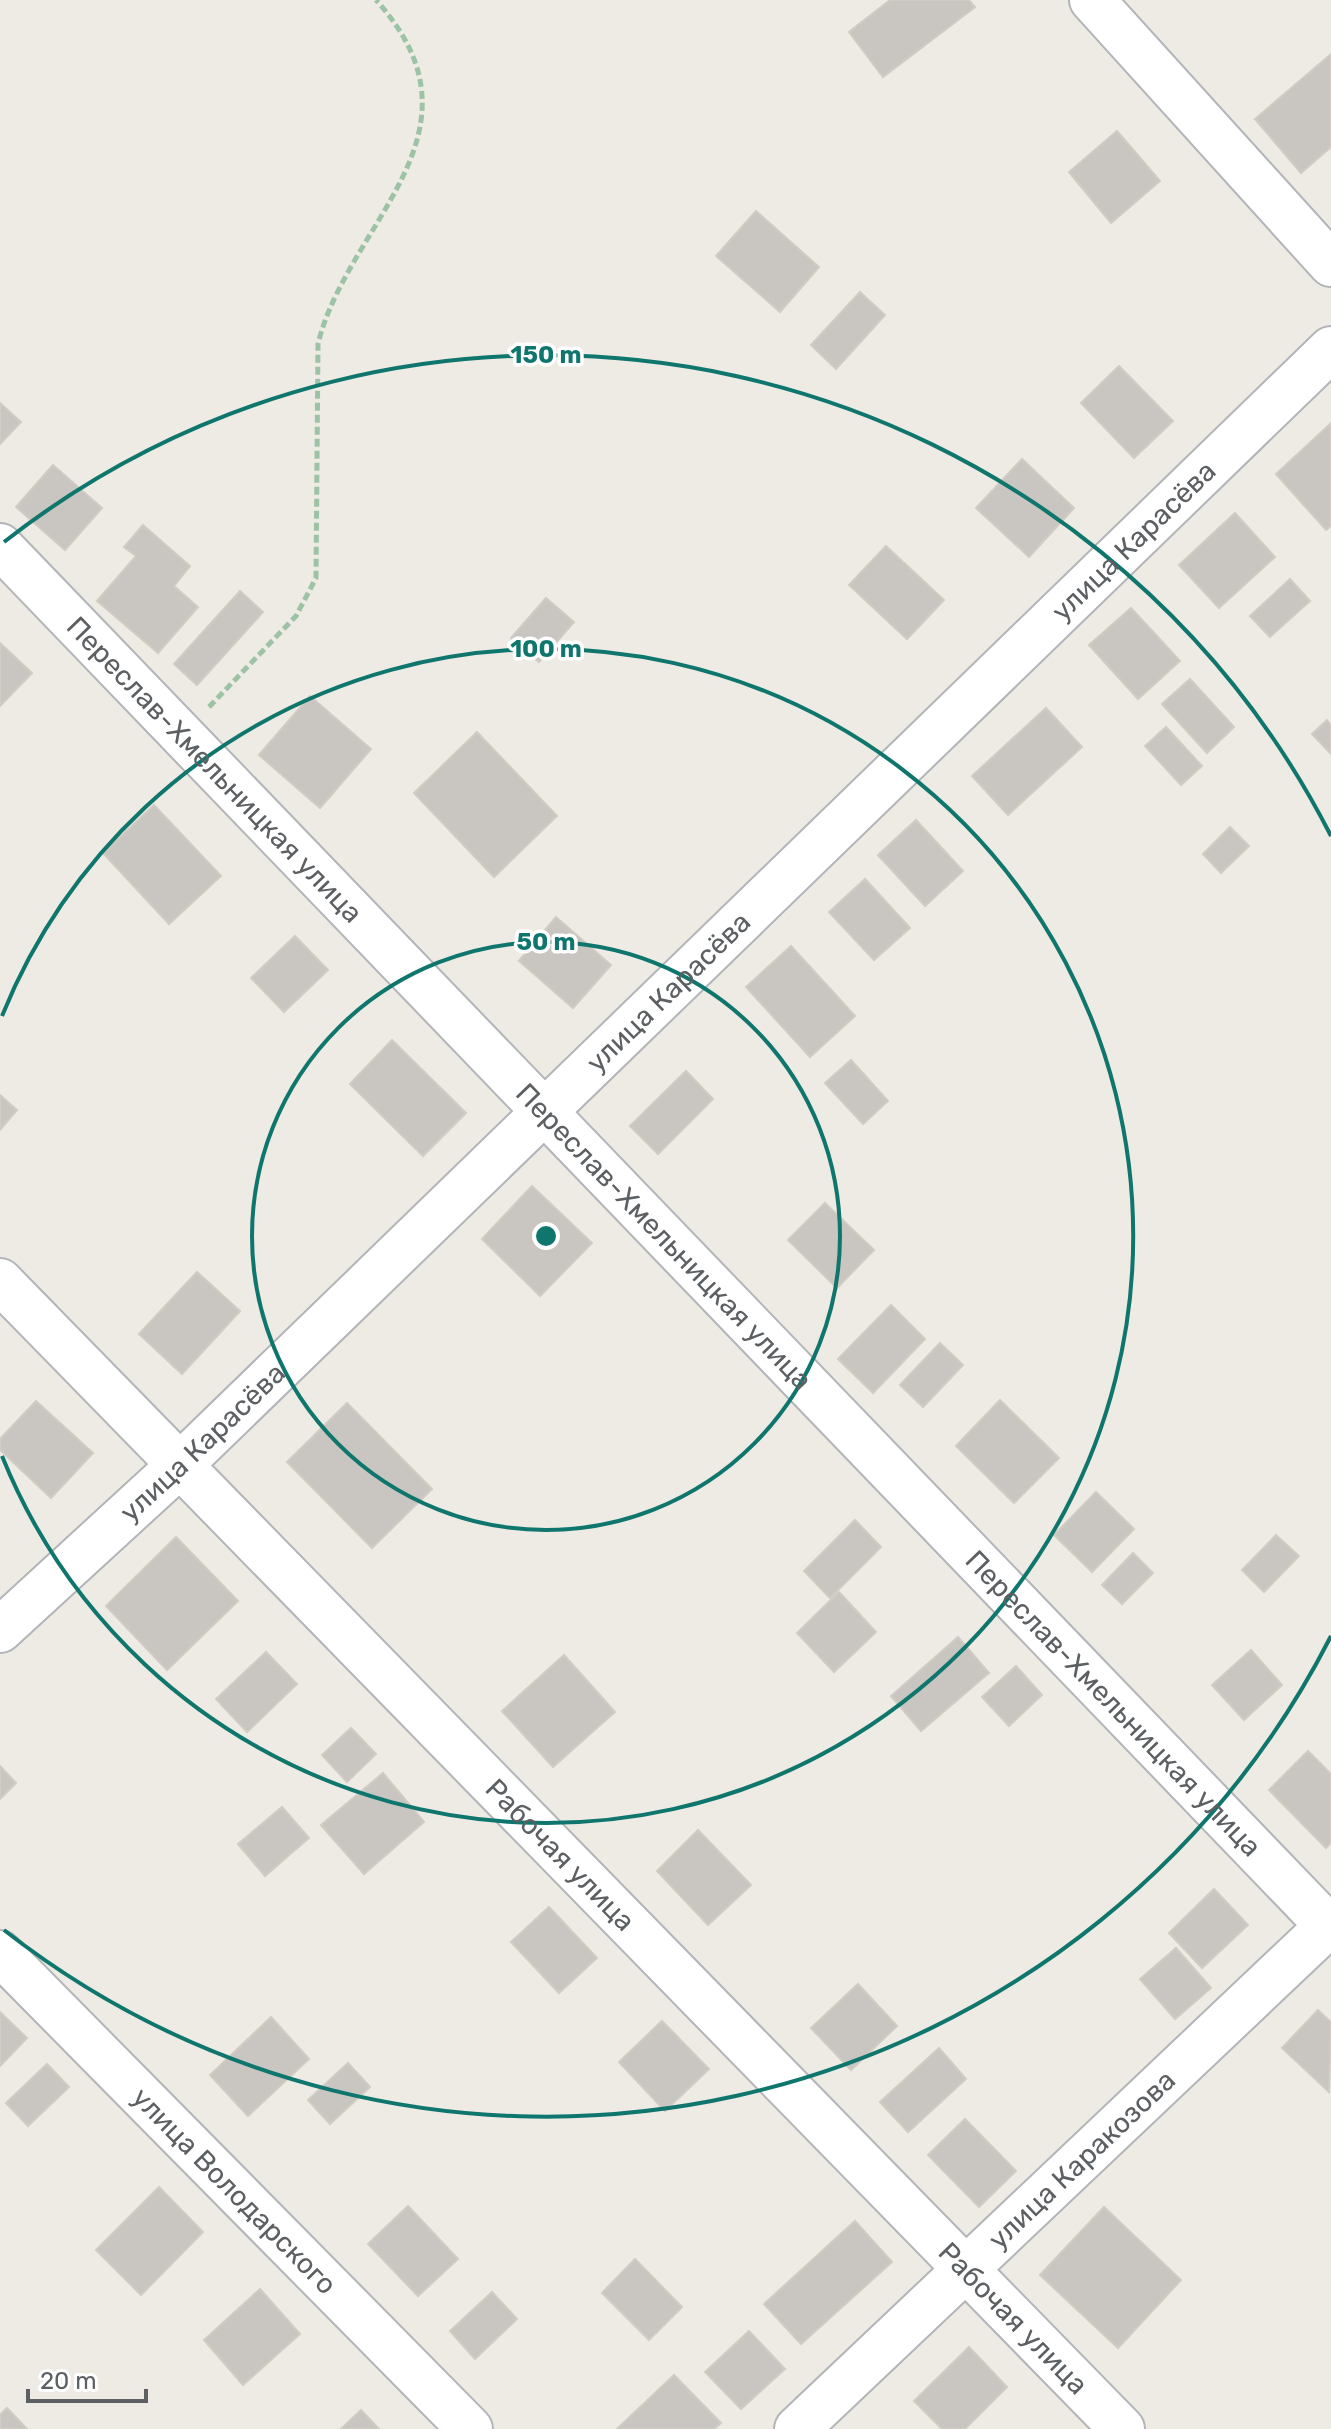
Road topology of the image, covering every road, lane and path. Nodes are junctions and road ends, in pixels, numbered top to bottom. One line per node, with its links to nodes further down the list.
1 (376, 0): 6 (path)
2 (1092, 0): 3 (street)
3 (1331, 264)
4 (1331, 349): 7 (street, улица Карасёва)
5 (0, 546): 6 (street, Переслав-Хмельницкая улица)
6 (181, 737): 7 (street, Переслав-Хмельницкая улица)
7 (543, 1114): 9 (street, улица Карасёва); 11 (street, Переслав-Хмельницкая улица)
8 (0, 1281): 9 (street, Рабочая улица)
9 (181, 1464): 10 (street, улица Карасёва); 13 (street, Рабочая улица)
10 (0, 1630)
11 (1330, 1926): 13 (street, улица Каракозова)
12 (0, 1953): 14 (street, улица Володарского)
13 (964, 2270): 15 (street, улица Каракозова); 16 (street, Рабочая улица)
14 (470, 2429)
15 (797, 2429)
16 (1122, 2429)

